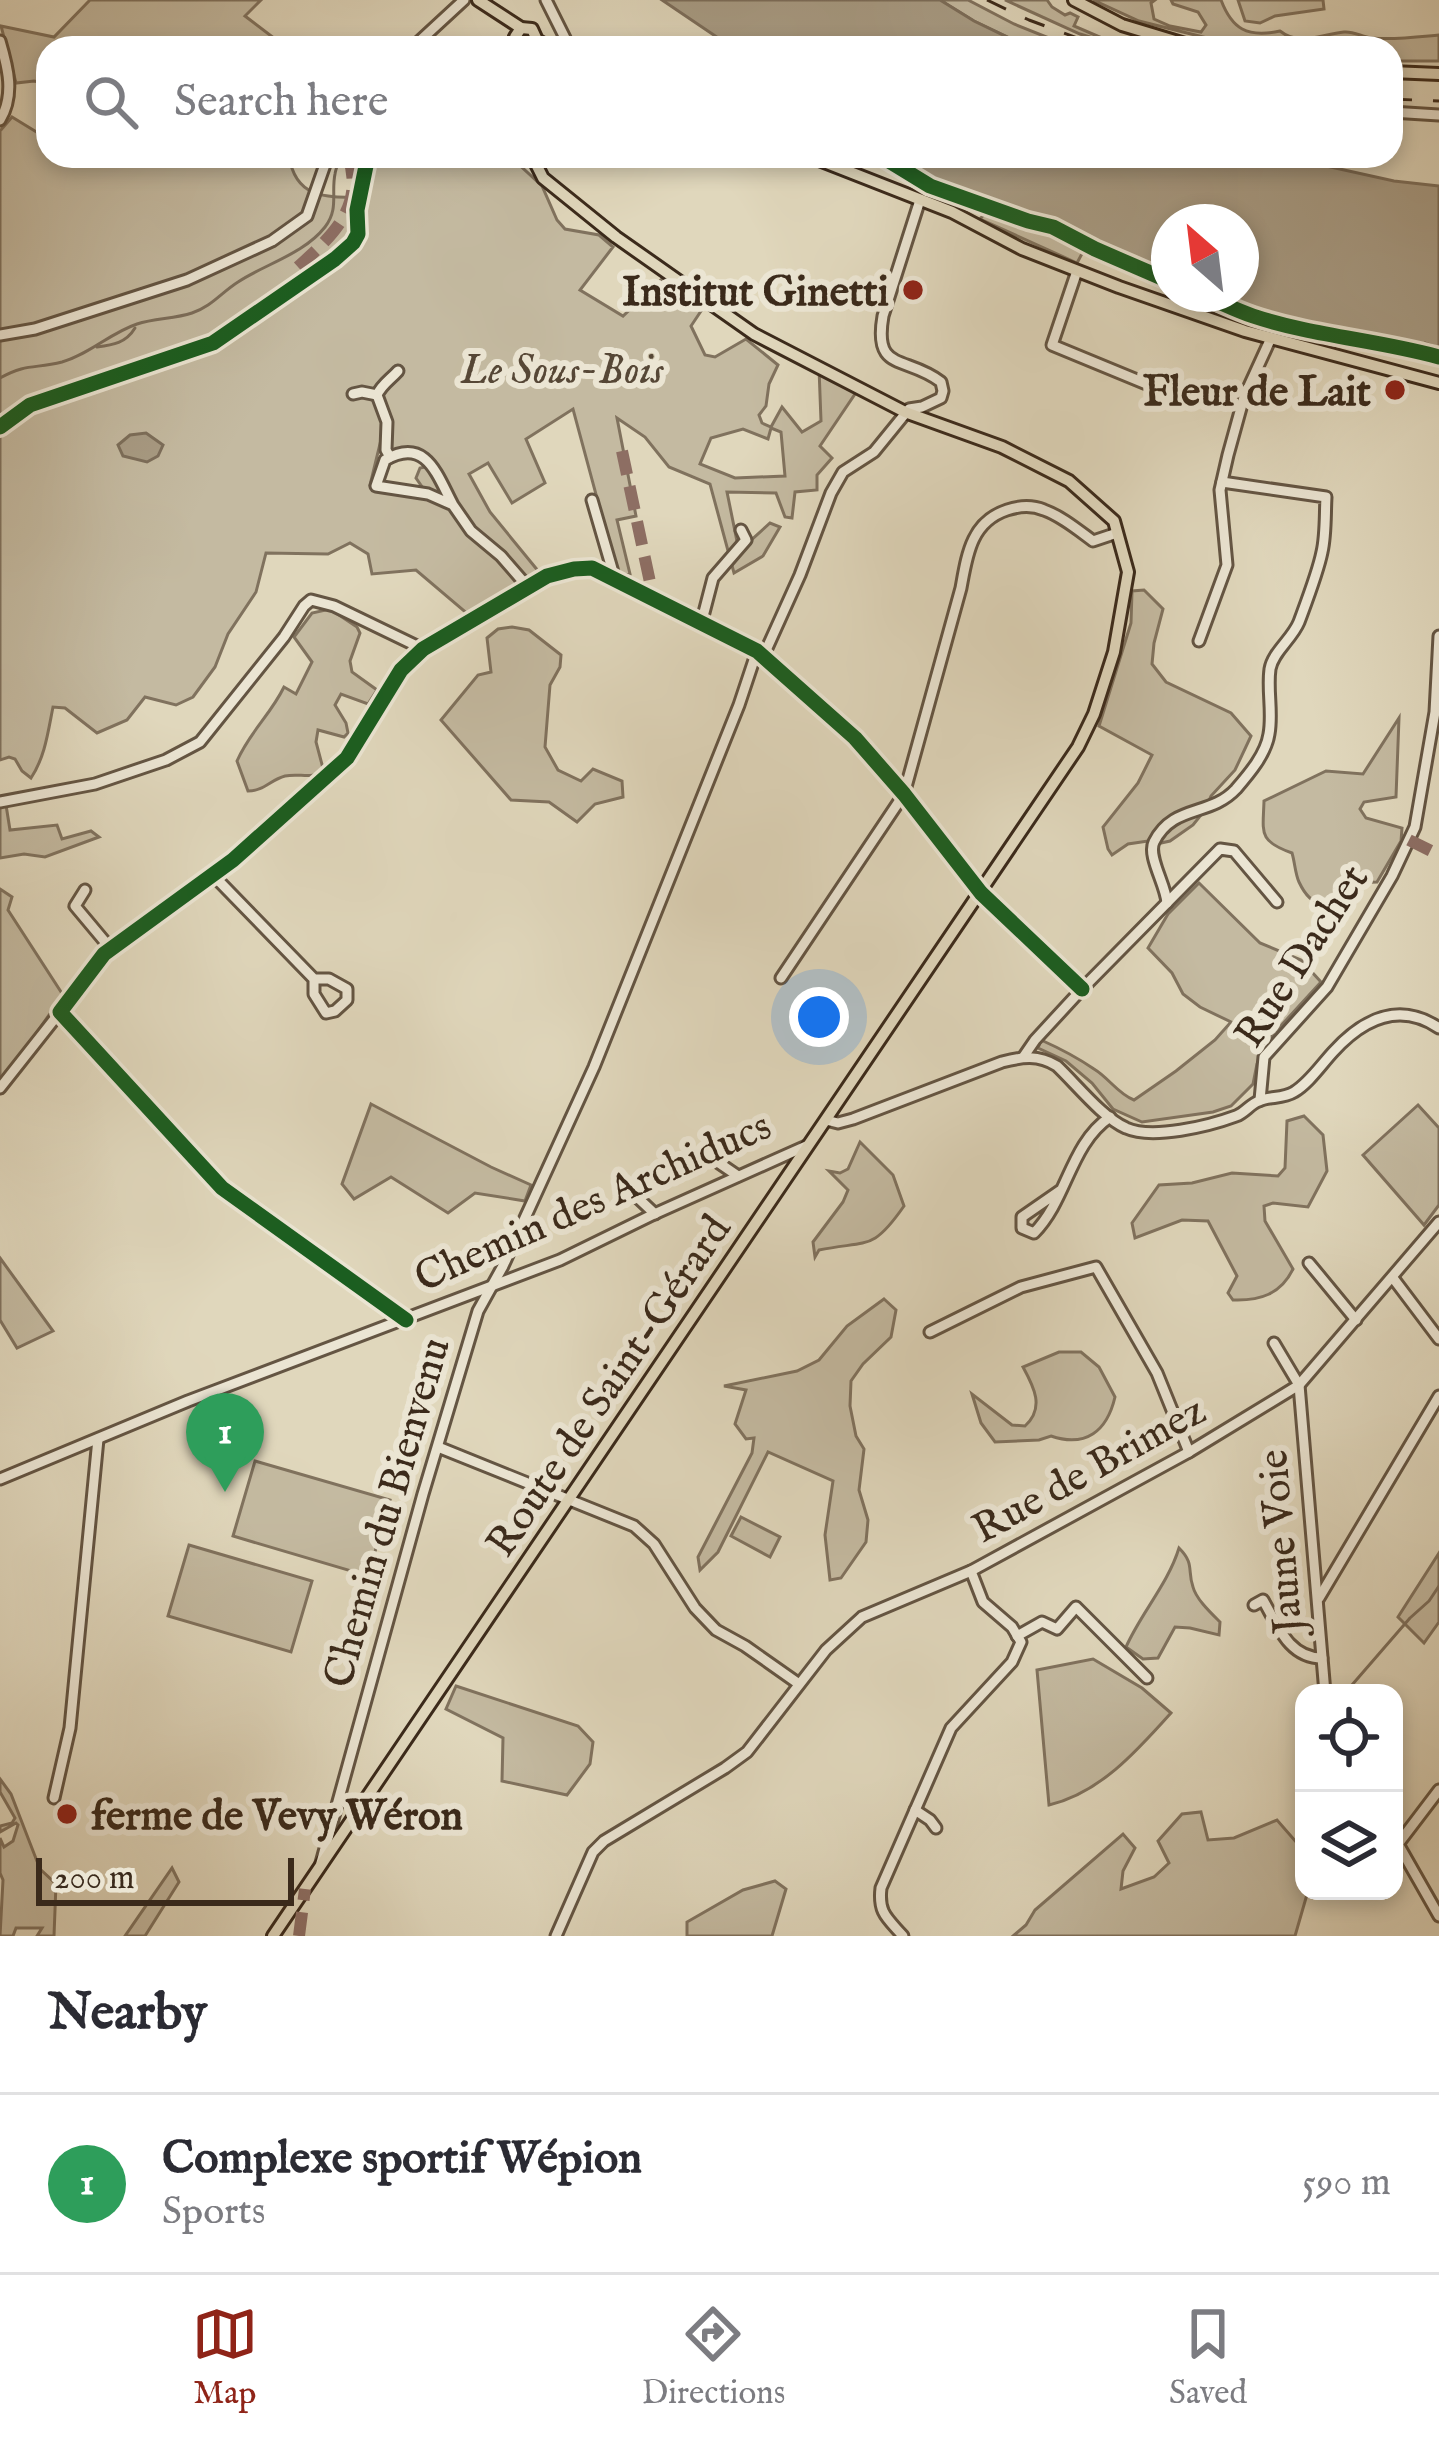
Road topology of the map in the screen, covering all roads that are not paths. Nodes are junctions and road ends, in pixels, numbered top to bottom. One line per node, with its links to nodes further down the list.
1 (464, 0): 6 (street)
2 (478, 0): 5 (main road)
3 (546, 0): 9 (street)
4 (1074, 0): 10 (main road)
5 (520, 28): 7 (main road); 8 (main road)
6 (425, 36)
7 (519, 36)
8 (528, 36)
9 (564, 36)
10 (1158, 36)
11 (0, 41): 16 (street)
12 (1403, 72): 13 (main road)
13 (1439, 74)
14 (1403, 112): 15 (street)
15 (1439, 112)
16 (0, 120)
17 (324, 168): 23 (street)
18 (367, 168): 31 (street)
19 (538, 168): 30 (main road)
20 (839, 168): 21 (main road)
21 (920, 200): 22 (main road); 30 (street, Chemin du Bienvenu)
22 (1077, 272): 24 (main road); 27 (street)
23 (0, 335)
24 (1271, 338): 26 (main road); 33 (street)
25 (398, 371): 29 (street)
26 (1439, 383)
27 (1166, 392)
28 (353, 394): 29 (street)
29 (377, 395): 32 (street)
30 (905, 412): 37 (main road); 44 (street, Chemin du Bienvenu)
31 (0, 427)
32 (390, 457): 35 (street); 35 (street)
33 (1222, 482): 42 (street); 51 (street)
34 (592, 500): 38 (street)
35 (453, 506): 39 (street)
36 (741, 530): 40 (street)
37 (1117, 533): 45 (street); 49 (main road, Route de Saint-Gérard)
38 (615, 579): 39 (street); 40 (street)
39 (527, 586): 43 (street)
40 (701, 624): 44 (street)
41 (1439, 636): 60 (street, Rue Dachet)
42 (1198, 641)
43 (423, 649): 46 (street); 47 (street)
44 (760, 654): 45 (street); 72 (street, Chemin du Bienvenu)
45 (904, 794): 49 (street); 54 (street)
46 (0, 802)
47 (212, 875): 52 (street); 53 (street)
48 (85, 890): 52 (street)
49 (981, 893): 55 (street); 62 (main road, Route de Saint-Gérard)
50 (1277, 902): 51 (street)
51 (1167, 903): 55 (street)
52 (111, 949): 56 (street)
53 (314, 979)
54 (782, 979)
55 (1082, 989): 58 (street)
56 (60, 1012): 59 (street); 73 (street)
57 (1439, 1028): 60 (street)
58 (1024, 1056): 61 (street); 62 (street)
59 (0, 1088)
60 (1260, 1100): 61 (street)
61 (1109, 1117): 66 (street)
62 (826, 1120): 63 (main road, Route de Saint-Gérard)
63 (811, 1143): 65 (street, Chemin des Archiducs); 84 (main road, Route de Saint-Gérard)
64 (718, 1163): 65 (street)
65 (738, 1176): 68 (street, Chemin des Archiducs)
66 (1061, 1190): 66 (street)
67 (638, 1198): 68 (street)
68 (655, 1214): 72 (street, Chemin des Archiducs)
69 (1439, 1222): 71 (street, Rue de Brimez)
70 (1309, 1263): 74 (street)
71 (1393, 1278): 74 (street, Rue de Brimez); 76 (street)
72 (492, 1286): 73 (street, Chemin des Archiducs); 81 (street, Chemin du Bienvenu)
73 (406, 1320): 80 (street, Chemin des Archiducs)
74 (1356, 1320): 78 (street, Rue de Brimez)
75 (930, 1332): 82 (street)
76 (1439, 1338)
77 (1274, 1343): 78 (street)
78 (1299, 1384): 82 (street, Rue de Brimez); 86 (street, Jaune Voie)
79 (1439, 1396): 86 (street)
80 (98, 1439): 83 (street, Chemin des Archiducs); 94 (street)
81 (438, 1447): 84 (street); 99 (street, Chemin du Bienvenu)
82 (1189, 1452): 85 (street, Rue de Brimez)
83 (0, 1479)
84 (568, 1501): 91 (street); 99 (main road, Route de Saint-Gérard)
85 (971, 1571): 88 (street, Rue de Brimez); 91 (street)
86 (1318, 1598): 89 (street, Jaune Voie)
87 (1254, 1605): 89 (street)
88 (1017, 1636): 90 (street); 95 (street)
89 (1322, 1658): 92 (street, Jaune Voie)
90 (1147, 1678)
91 (800, 1684): 102 (street)
92 (1324, 1684)
93 (1439, 1790): 97 (street)
94 (54, 1798)
95 (915, 1810): 96 (street); 103 (street)
96 (936, 1828)
97 (1403, 1833)
98 (1403, 1853): 100 (street)
99 (320, 1868): 101 (main road, Route de Saint-Gérard)
100 (1439, 1916)
101 (273, 1936)
102 (556, 1936)
103 (903, 1936)

